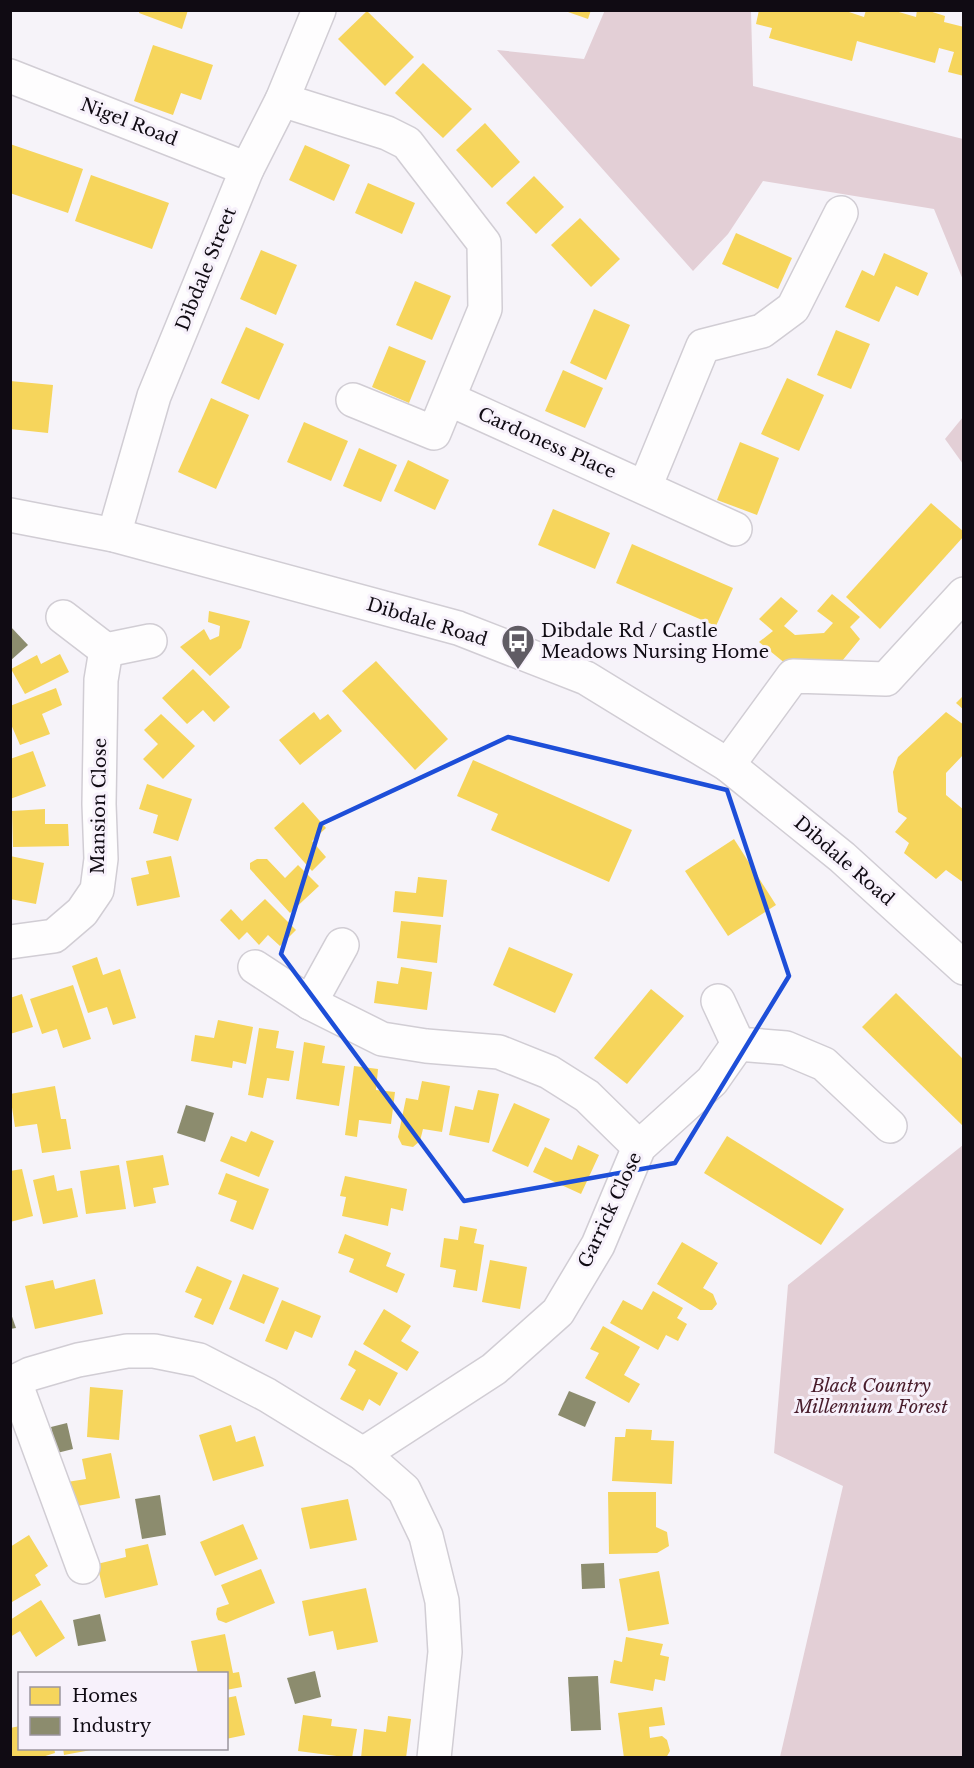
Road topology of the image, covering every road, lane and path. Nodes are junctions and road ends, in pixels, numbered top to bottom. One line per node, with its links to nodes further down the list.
1 (319, 10): 3 (street, Dibdale Street)
2 (10, 76): 4 (street, Nigel Road)
3 (282, 100): 4 (street, Dibdale Street); 6 (street)
4 (247, 169): 11 (street, Dibdale Street)
5 (841, 213): 8 (street)
6 (450, 399): 7 (street); 8 (street, Cardoness Place)
7 (353, 400)
8 (645, 487): 10 (street, Cardoness Place)
9 (10, 515): 11 (street, Dibdale Road)
10 (735, 529)
11 (114, 535): 16 (street, Dibdale Road)
12 (963, 594): 16 (street)
13 (63, 617): 15 (street)
14 (150, 641): 15 (street)
15 (106, 650): 17 (street, Mansion Close)
16 (728, 765): 20 (street, Dibdale Road)
17 (10, 942)
18 (342, 945): 22 (street)
19 (255, 967): 22 (street)
20 (963, 968)
21 (718, 1001): 23 (street)
22 (310, 1003): 25 (street)
23 (738, 1044): 24 (street); 25 (street, Garrick Close)
24 (890, 1126)
25 (639, 1147): 27 (street, Garrick Close)
26 (13, 1383): 27 (street); 28 (street)
27 (363, 1454): 29 (street)
28 (83, 1567)
29 (434, 1758)

